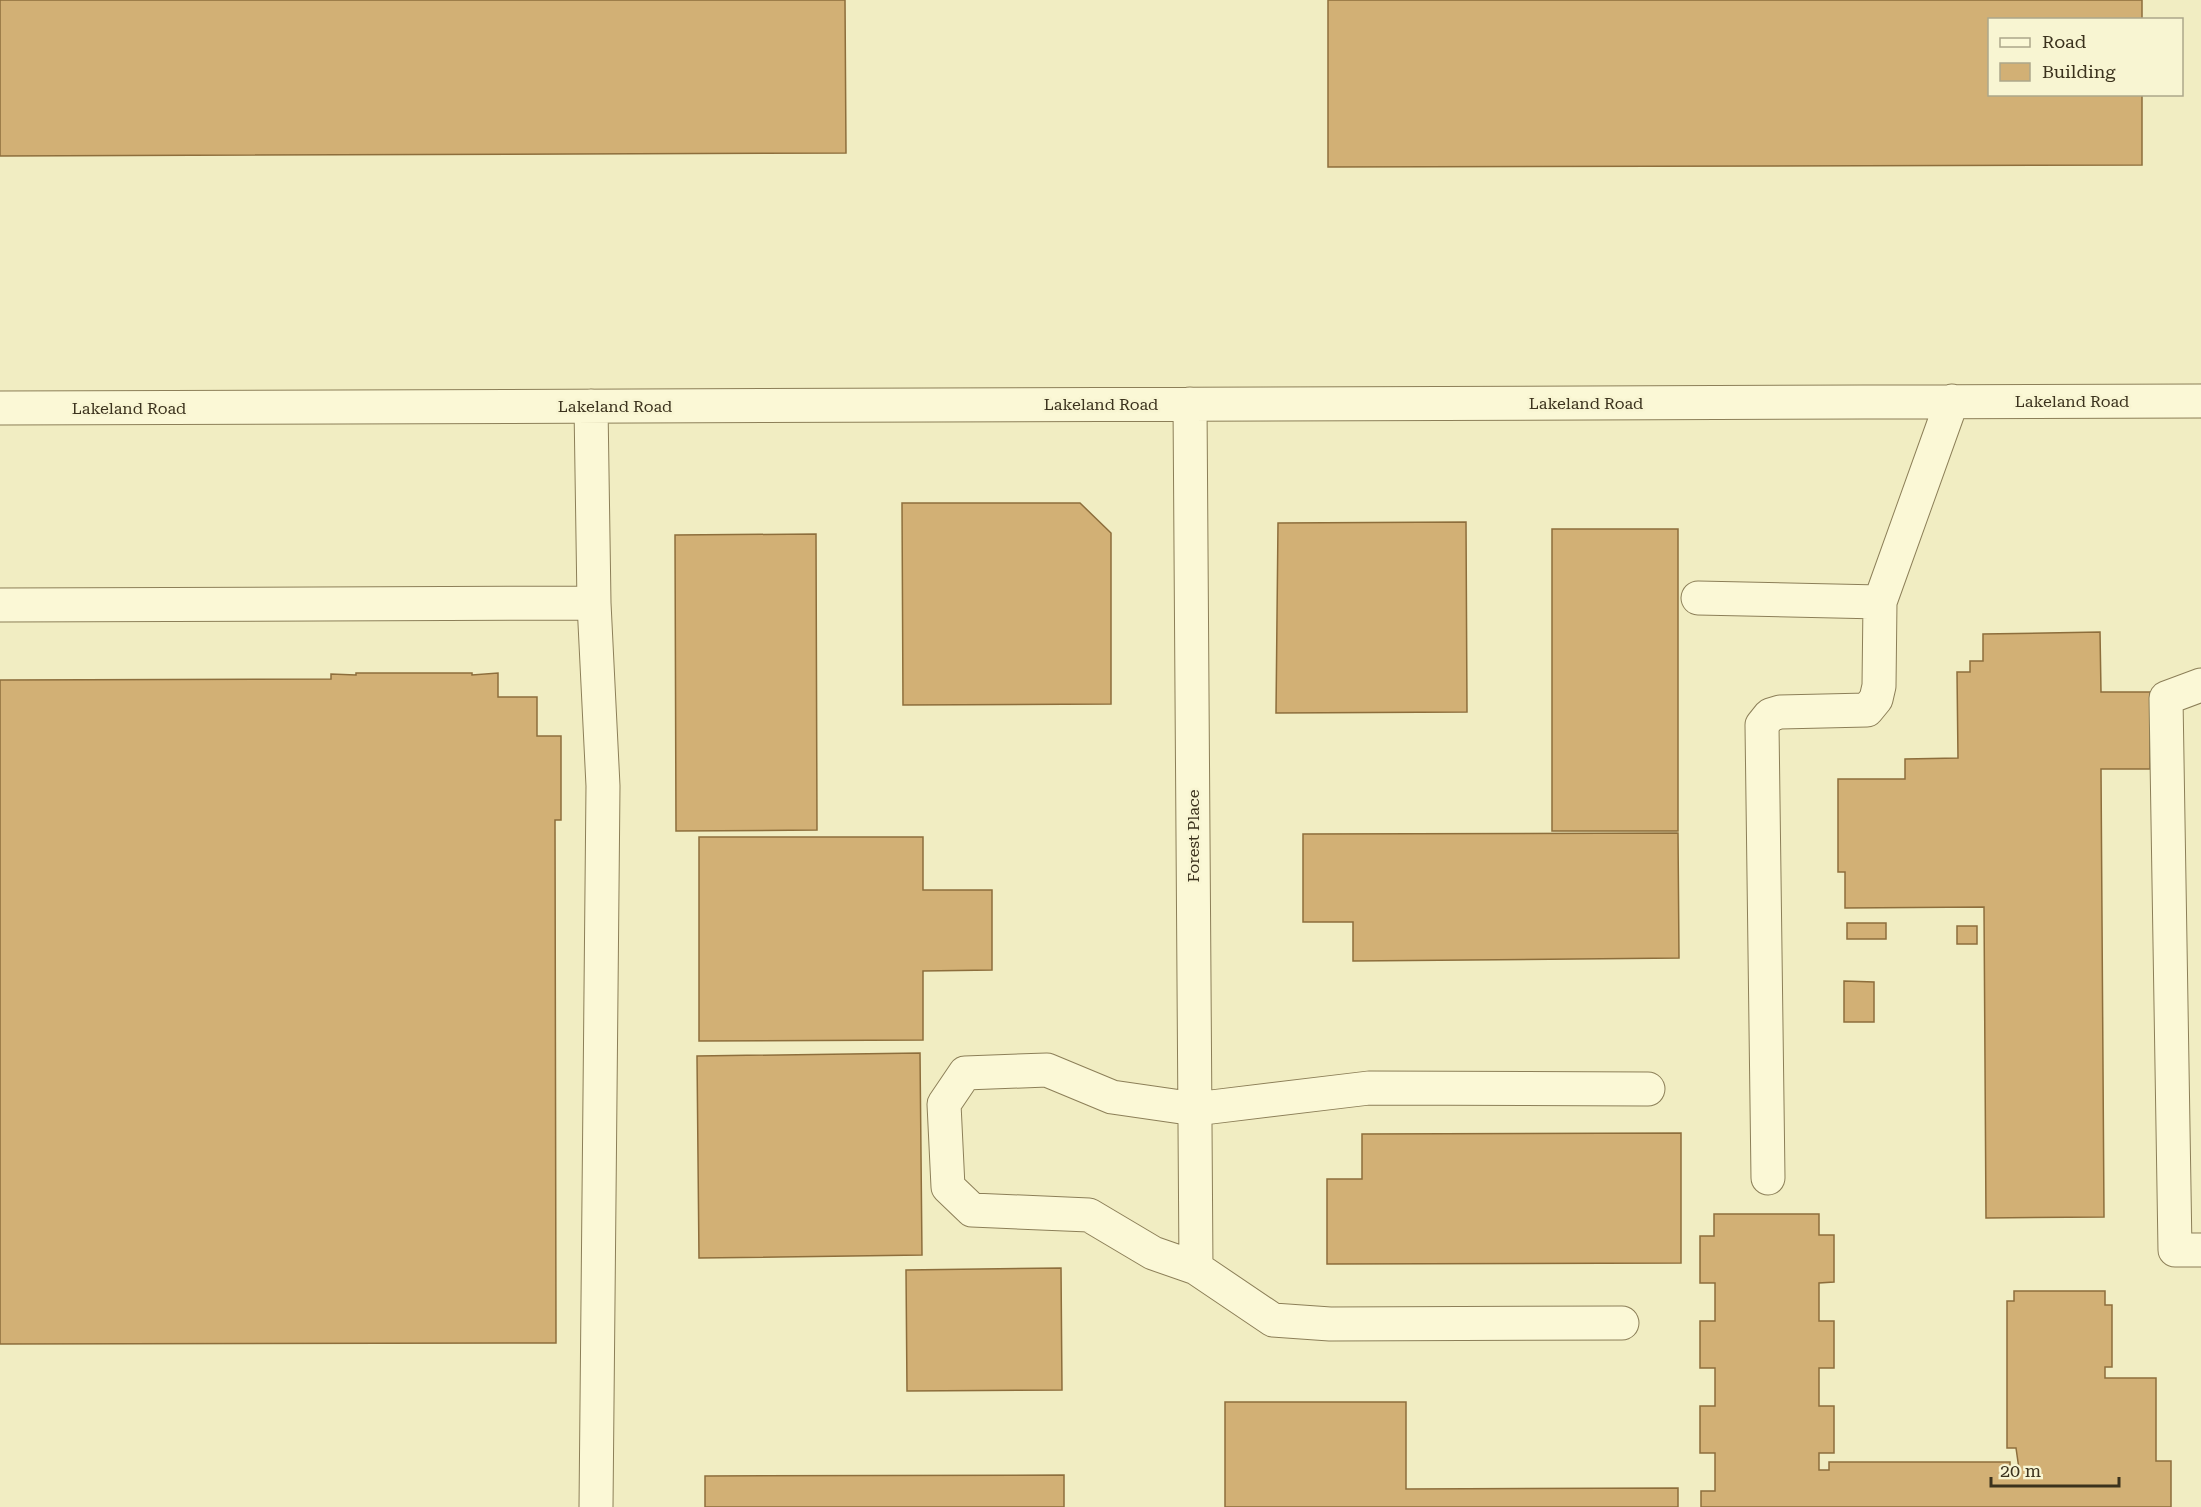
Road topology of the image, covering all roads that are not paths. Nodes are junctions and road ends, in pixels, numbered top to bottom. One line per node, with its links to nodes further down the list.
1 (1952, 401): 2 (street, Lakeland Road); 3 (street, Lakeland Road); 7 (street)
2 (2201, 401)
3 (1190, 404): 4 (street, Lakeland Road); 12 (street, Forest Place)
4 (591, 406): 5 (street, Lakeland Road); 8 (street)
5 (0, 408)
6 (1698, 598): 7 (street)
7 (1880, 602): 13 (street)
8 (594, 603): 9 (street); 17 (street)
9 (0, 605)
10 (2201, 685): 14 (street)
11 (1647, 1089): 12 (street)
12 (1195, 1109): 15 (street, Forest Place); 15 (street)
13 (1768, 1178)
14 (2201, 1250)
15 (1196, 1268): 16 (street)
16 (1622, 1323)
17 (596, 1507)

